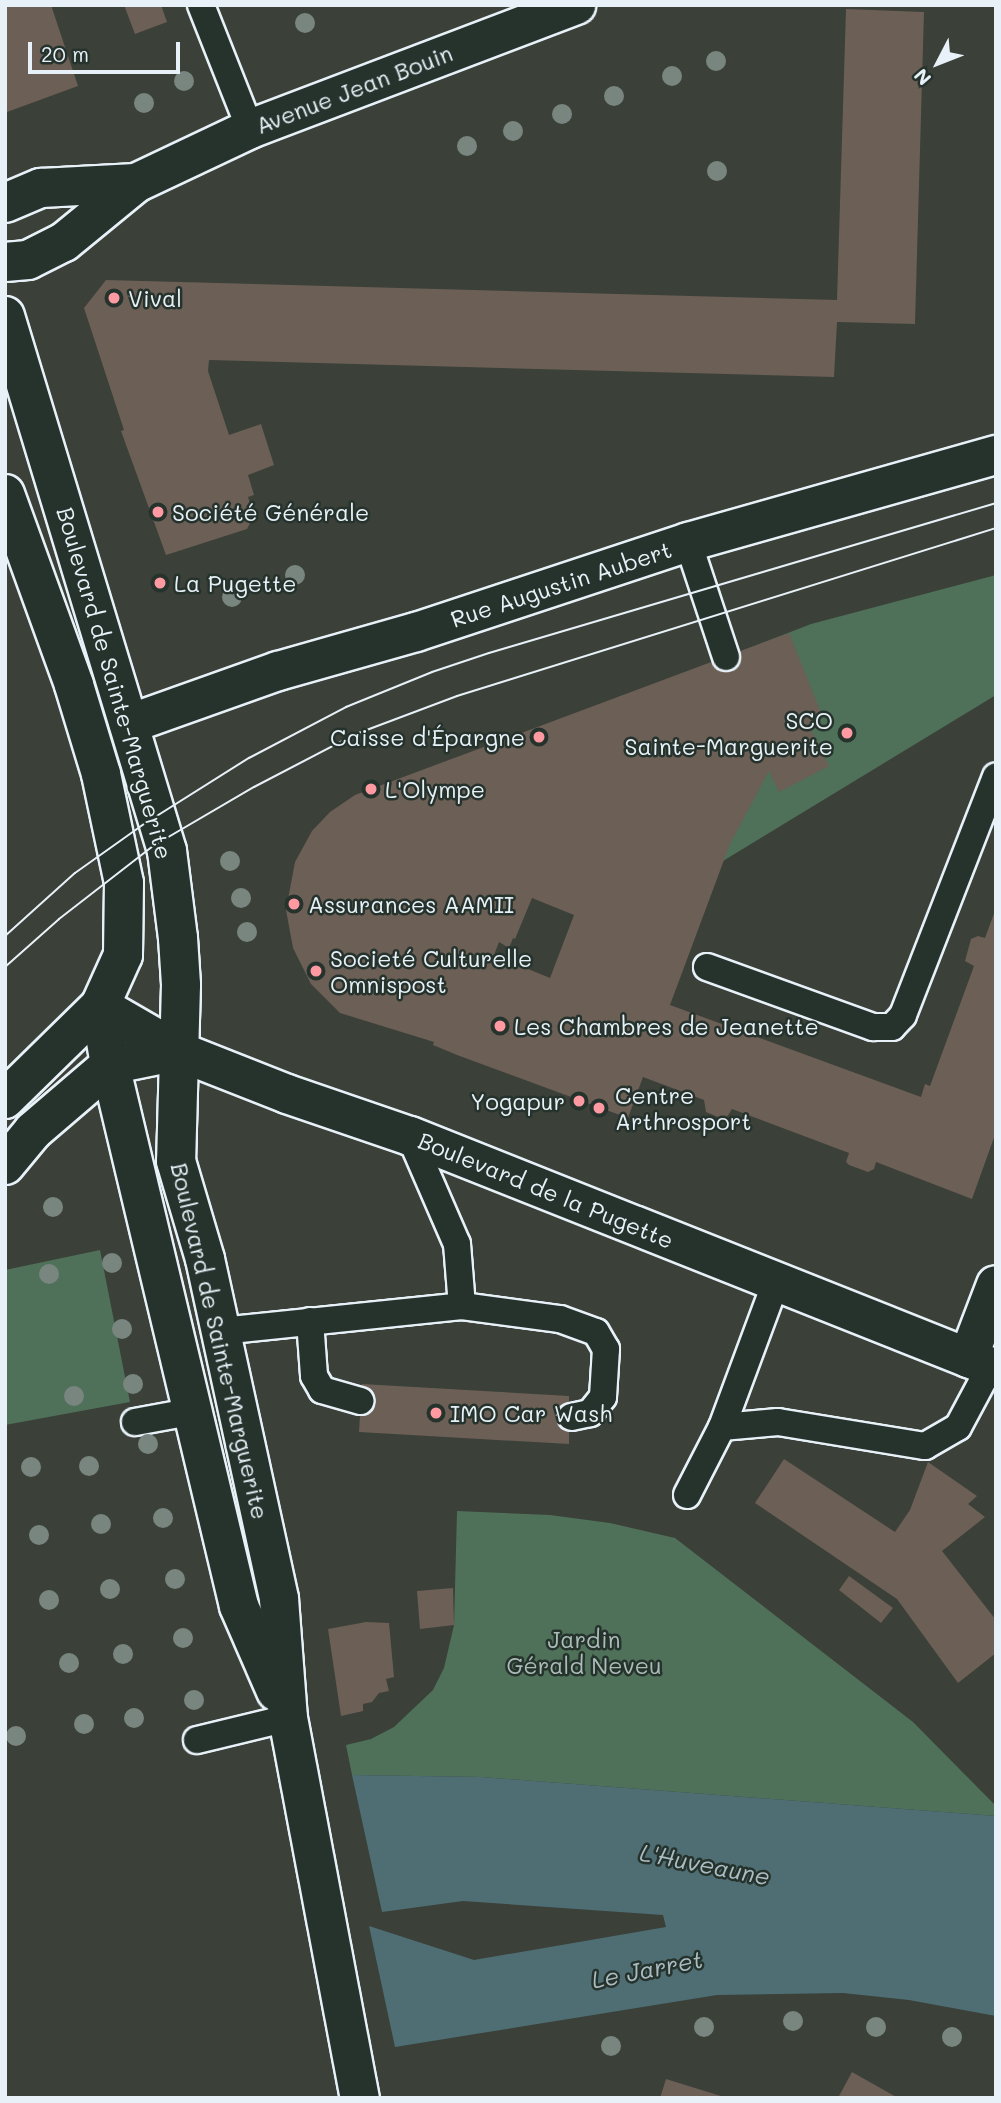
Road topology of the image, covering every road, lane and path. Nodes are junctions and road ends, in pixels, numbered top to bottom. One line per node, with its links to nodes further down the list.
1 (201, 5): 3 (lane)
2 (576, 5): 3 (main road, Avenue Jean Bouin)
3 (250, 128): 4 (main road, Avenue Jean Bouin)
4 (136, 183): 5 (main road, Avenue Jean Bouin); 6 (main road, Avenue Jean Bouin)
5 (5, 203)
6 (5, 262)
7 (5, 316): 12 (main road, Boulevard de Sainte-Marguerite)
8 (996, 455): 10 (main road, Rue Augustin Aubert)
9 (5, 494): 15 (main road, Boulevard de Sainte-Marguerite)
10 (688, 542): 11 (lane); 12 (main road, Rue Augustin Aubert)
11 (726, 657)
12 (129, 724): 16 (main road, Boulevard de Sainte-Marguerite)
13 (996, 776): 14 (lane)
14 (707, 967)
15 (100, 1006): 16 (main road, Boulevard de la Pugette); 17 (main road, Boulevard de Sainte-Marguerite); 18 (main road)
16 (178, 1051): 17 (main road); 19 (main road, Boulevard de la Pugette); 25 (main road, Boulevard de Sainte-Marguerite)
17 (110, 1065): 20 (main road); 28 (main road, Boulevard de Sainte-Marguerite)
18 (5, 1099)
19 (410, 1136): 21 (main road, Boulevard de la Pugette); 22 (lane)
20 (5, 1165)
21 (776, 1282): 26 (main road, Boulevard de la Pugette); 31 (lane)
22 (462, 1306): 24 (lane); 29 (lane)
23 (992, 1308): 26 (main road)
24 (310, 1321): 25 (lane); 27 (lane)
25 (221, 1331): 33 (main road, Boulevard de Sainte-Marguerite)
26 (985, 1365): 31 (lane)
27 (360, 1401)
28 (195, 1411): 30 (lane); 33 (main road, Boulevard de Sainte-Marguerite)
29 (571, 1417)
30 (135, 1422)
31 (722, 1427): 32 (lane)
32 (687, 1495)
33 (288, 1718): 34 (lane); 35 (main road, Boulevard de Sainte-Marguerite)
34 (197, 1740)
35 (359, 2089)

